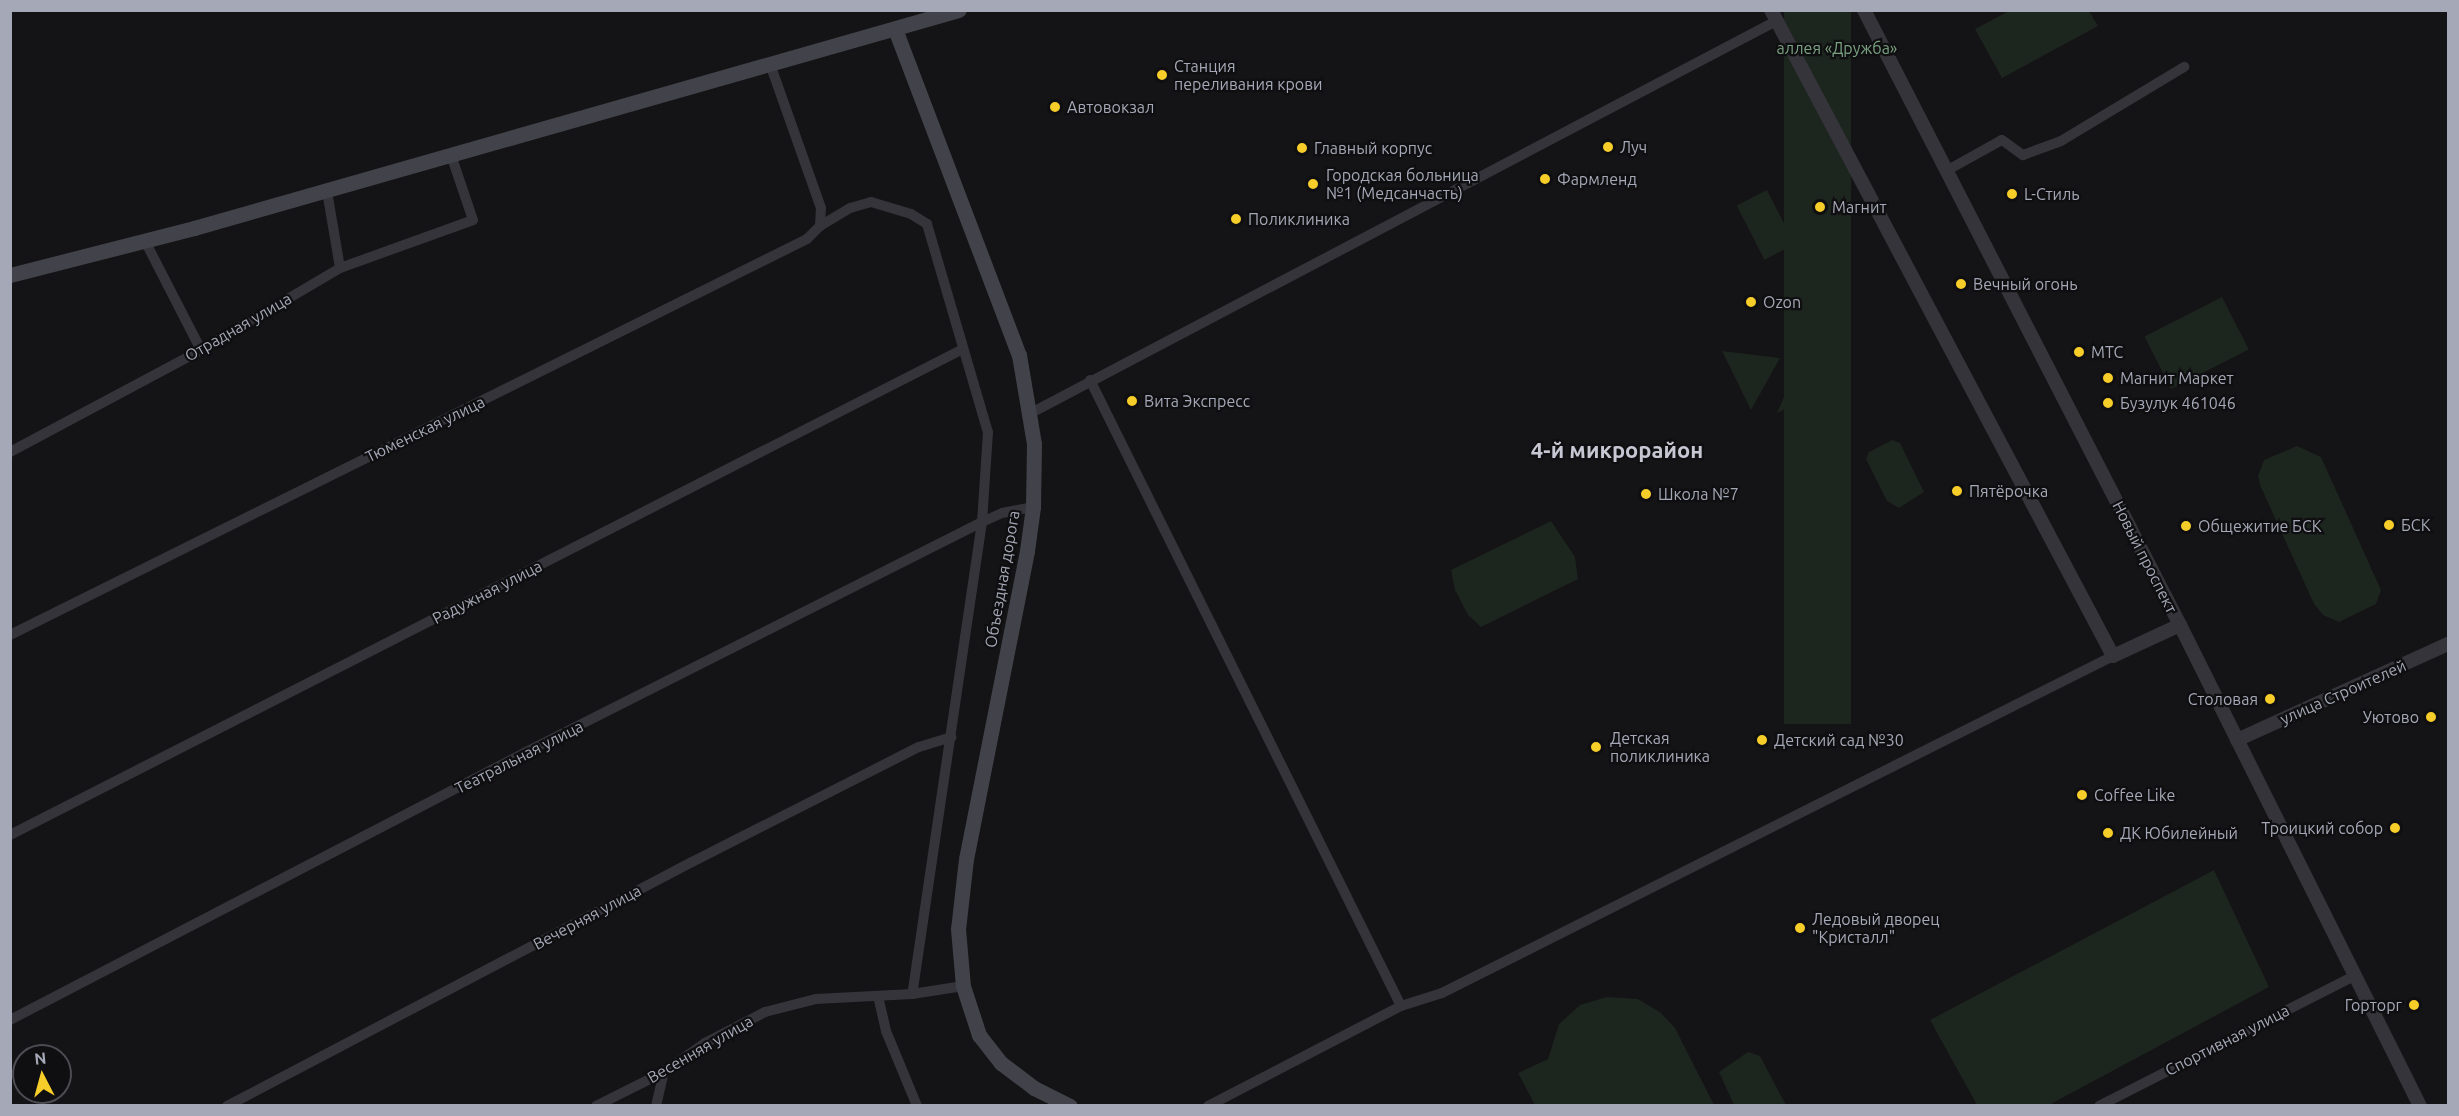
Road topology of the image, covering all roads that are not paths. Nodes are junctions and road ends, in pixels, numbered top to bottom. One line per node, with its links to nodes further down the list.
1 (1864, 10): 8 (street, Новый проспект)
2 (956, 11): 4 (main road)
3 (1774, 16): 16 (street); 24 (street)
4 (895, 28): 5 (main road); 17 (main road, Объездная дорога)
5 (770, 64): 7 (main road); 10 (street)
6 (2184, 67): 8 (street)
7 (451, 155): 9 (main road); 12 (street, Отрадная улица)
8 (1946, 171): 21 (street, Новый проспект)
9 (327, 190): 11 (main road); 12 (street)
10 (820, 226): 14 (street, Тюменская улица); 22 (street, Тюменская улица)
11 (145, 241): 13 (main road); 15 (street)
12 (340, 268): 15 (street, Отрадная улица)
13 (10, 275)
14 (963, 349): 20 (street); 27 (street, Радужная улица)
15 (201, 350): 18 (street, Отрадная улица)
16 (1090, 380): 17 (street); 32 (street)
17 (1031, 413): 19 (main road, Объездная дорога)
18 (10, 452)
19 (1033, 507): 20 (street, Театральная улица); 29 (main road, Объездная дорога)
20 (982, 522): 25 (street); 33 (street, Театральная улица)
21 (2180, 625): 24 (street); 26 (street, Новый проспект)
22 (10, 635)
23 (2448, 644): 26 (street, улица Строителей)
24 (2113, 656): 32 (street)
25 (951, 737): 30 (street); 35 (street, Вечерняя улица)
26 (2237, 740): 28 (street, Новый проспект)
27 (10, 835)
28 (2356, 975): 41 (street, Спортивная улица); 42 (street, Новый проспект)
29 (963, 986): 30 (street, Весенняя улица); 39 (main road, Объездная дорога)
30 (912, 994): 31 (street, Весенняя улица)
31 (878, 996): 34 (street, Весенняя улица); 38 (street)
32 (1401, 1006): 40 (street)
33 (10, 1020)
34 (664, 1072): 36 (street, Весенняя улица); 37 (street)
35 (227, 1106)
36 (596, 1106)
37 (656, 1106)
38 (917, 1106)
39 (1070, 1106)
40 (1208, 1106)
41 (2099, 1106)
42 (2420, 1106)

